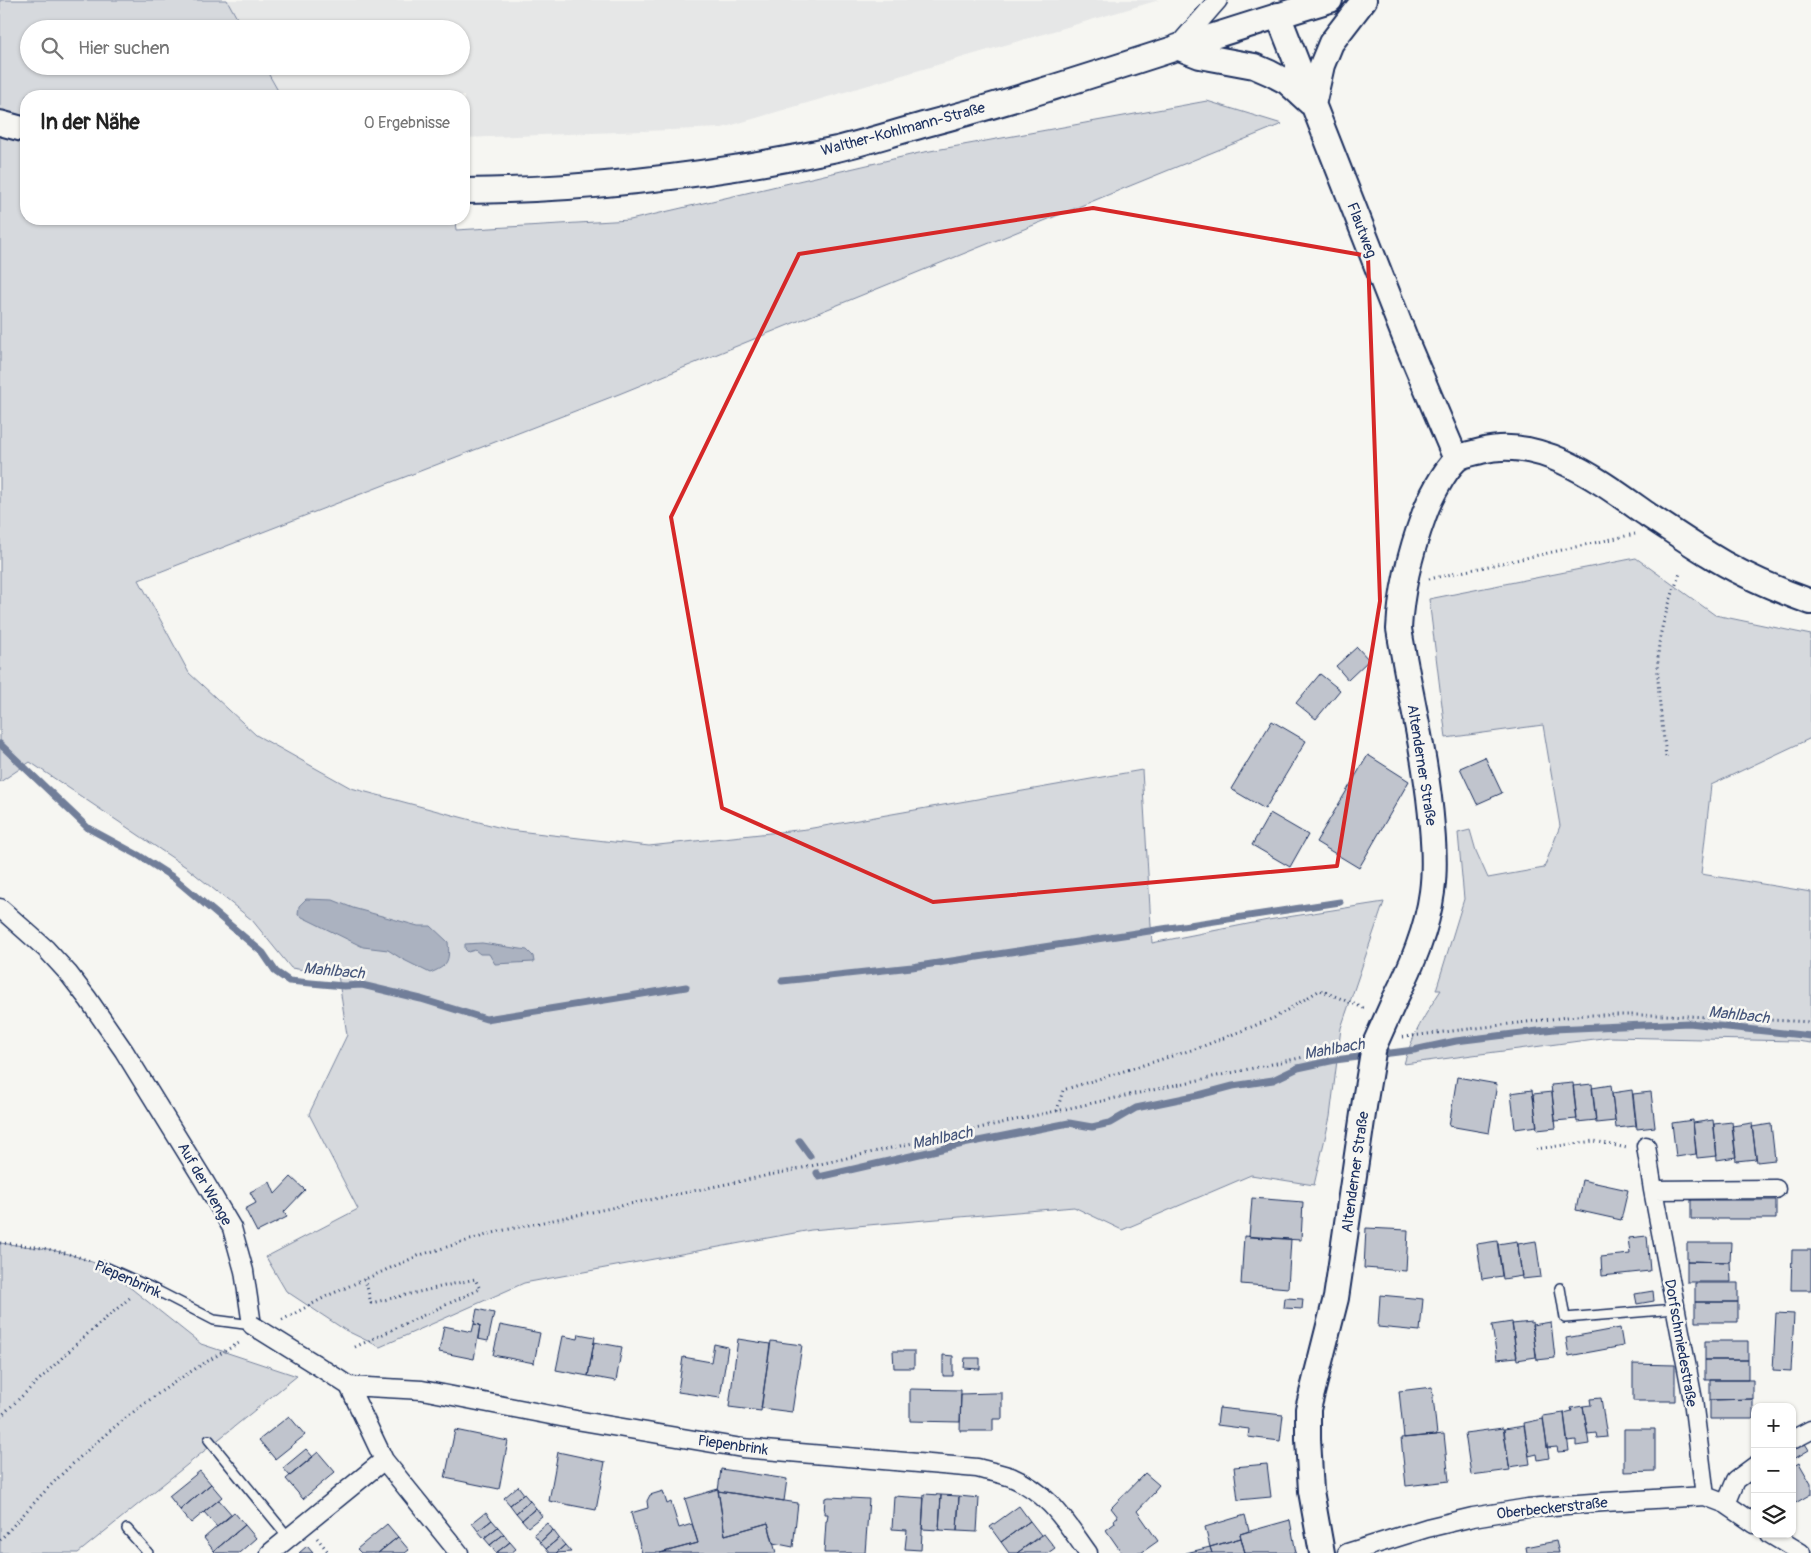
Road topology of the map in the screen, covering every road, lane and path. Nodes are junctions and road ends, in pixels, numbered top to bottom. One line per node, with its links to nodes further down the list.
1 (1218, 0): 5 (street)
2 (1330, 0): 4 (main road, Walther-Kohlmann-Straße)
3 (1364, 0): 6 (main road)
4 (1275, 8): 5 (main road, Walther-Kohlmann-Straße); 6 (main road, Flautweg)
5 (1177, 47): 6 (main road); 9 (main road, Walther-Kohlmann-Straße)
6 (1313, 105): 10 (main road, Flautweg)
7 (0, 123): 8 (main road)
8 (20, 128)
9 (470, 191)
10 (1456, 459): 13 (main road, Altenderner Straße); 14 (main road)
11 (1636, 534): 13 (path)
12 (1680, 573): 15 (path)
13 (1404, 584): 54 (main road, Altenderner Straße, bridge)
14 (1811, 602)
15 (1666, 756)
16 (0, 908): 33 (street, Auf der Wenge)
17 (1359, 1006): 21 (path)
18 (1811, 1022): 19 (path)
19 (1396, 1039)
20 (1358, 1046): 21 (path)
21 (1056, 1112): 28 (path)
22 (1536, 1149): 23 (path)
23 (1646, 1149): 25 (street, Dorfschmiedestraße)
24 (1776, 1188): 25 (street)
25 (1653, 1190): 31 (street, Dorfschmiedestraße)
26 (0, 1243): 27 (path, Piepenbrink)
27 (103, 1266): 29 (lane, Piepenbrink)
28 (365, 1279): 32 (path); 35 (path)
29 (144, 1285): 33 (lane, Piepenbrink); 37 (path)
30 (1560, 1288): 31 (lane)
31 (1675, 1309): 43 (street, Dorfschmiedestraße)
32 (277, 1322)
33 (252, 1325): 36 (street, bridge)
34 (243, 1341): 49 (path)
35 (355, 1347)
36 (349, 1386): 41 (street); 53 (street, Piepenbrink)
37 (0, 1417)
38 (1811, 1430): 39 (street)
39 (1796, 1438)
40 (209, 1440): 47 (lane)
41 (384, 1460): 47 (street); 52 (street)
42 (1751, 1469): 44 (street)
43 (1705, 1496): 44 (street, Oberbeckerstraße); 55 (street, Oberbeckerstraße)
44 (1726, 1504): 45 (street, Oberbeckerstraße)
45 (1751, 1521)
46 (127, 1529): 50 (lane)
47 (289, 1538): 51 (street)
48 (1777, 1538): 56 (street)
49 (0, 1540)
50 (148, 1553)
51 (270, 1553)
52 (459, 1553)
53 (1088, 1553)
54 (1322, 1553)
55 (1347, 1553)
56 (1801, 1553)

